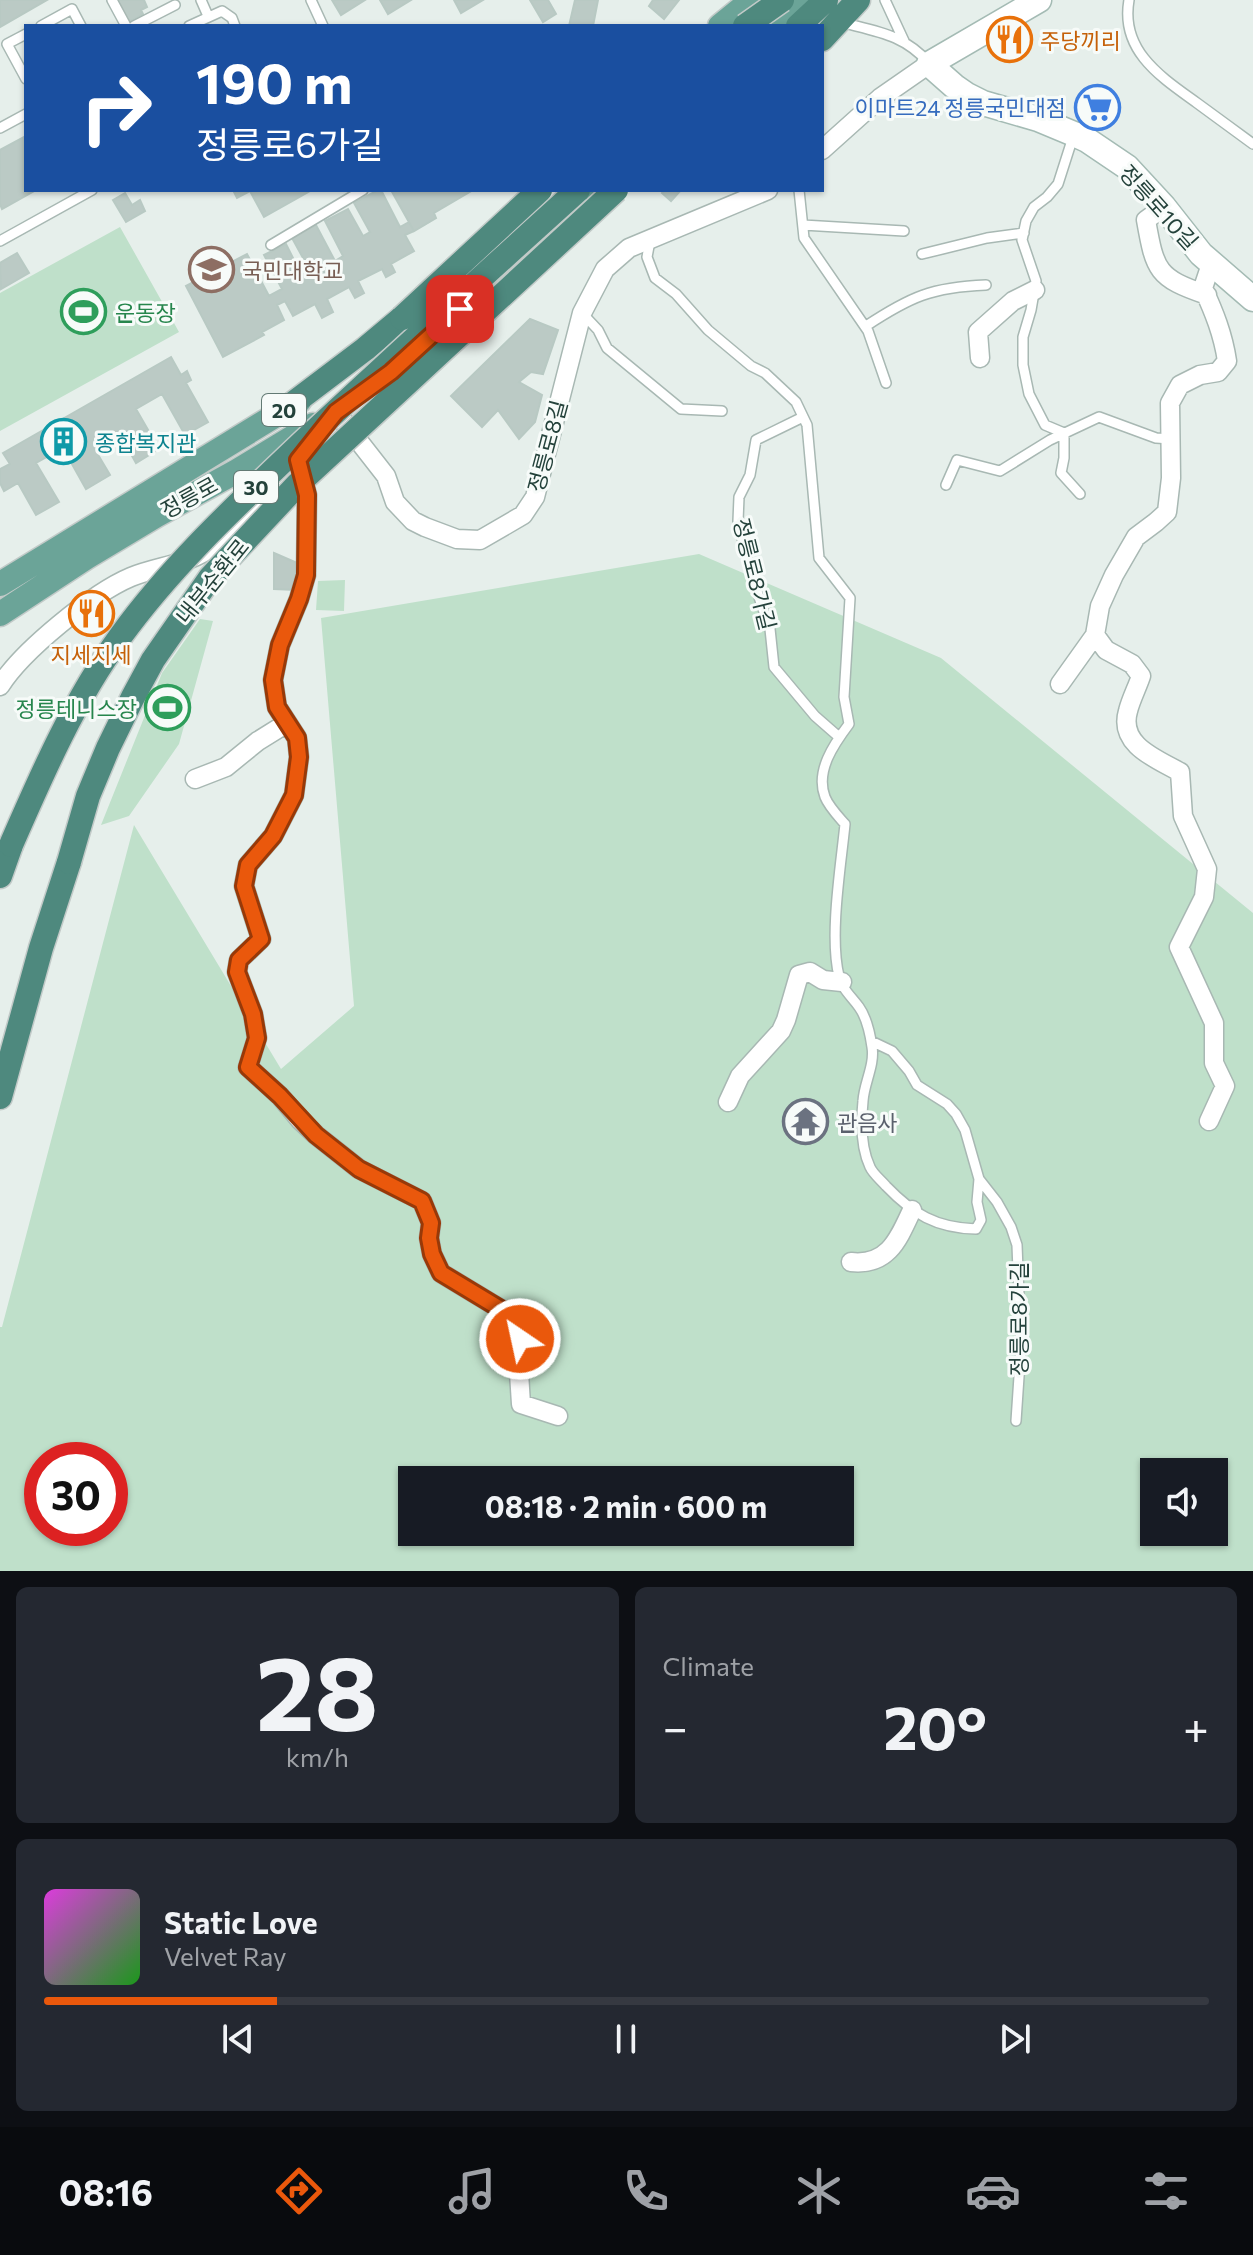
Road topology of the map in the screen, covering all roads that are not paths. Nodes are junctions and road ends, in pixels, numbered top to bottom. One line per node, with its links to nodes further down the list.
1 (112, 0): 17 (lane)
2 (201, 0): 13 (lane)
3 (311, 0): 21 (lane)
4 (752, 0): 22 (main road)
5 (784, 0): 23 (highway, bridge); 24 (highway, bridge)
6 (806, 0): 25 (main road)
7 (826, 0): 26 (highway)
8 (858, 0): 28 (highway)
9 (885, 0): 29 (lane, 정릉로10길)
10 (1129, 0): 35 (lane)
11 (175, 5): 18 (lane)
12 (1022, 5): 30 (main road)
13 (208, 16): 19 (lane); 20 (lane)
14 (844, 23): 29 (lane, 정릉로10길)
15 (45, 24): 16 (lane)
16 (80, 24)
17 (125, 24)
18 (138, 24)
19 (193, 24)
20 (234, 24)
21 (322, 24)
22 (722, 24)
23 (748, 24)
24 (760, 24)
25 (779, 24)
26 (800, 24)
27 (24, 35): 31 (lane)
28 (824, 37)
29 (904, 41): 30 (lane, 정릉로10길)
30 (929, 64): 34 (main road, 정릉로10길); 36 (street)
31 (24, 75)
32 (24, 115): 33 (lane)
33 (0, 128)
34 (1074, 134): 45 (main road, 정릉로10길); 48 (lane)
35 (1253, 144)
36 (824, 148)
37 (88, 192): 49 (lane)
38 (360, 192): 51 (lane)
39 (533, 192): 63 (main road, 정릉로); 63 (highway, bridge); 63 (main road, 정릉로 / 20)
40 (597, 192): 54 (highway)
41 (597, 192): 80 (highway, 내부순환로 / 30, bridge)
42 (597, 192): 83 (highway, 내부순환로 / 30, bridge)
43 (763, 192): 50 (street, 정릉로8길)
44 (799, 192): 46 (lane)
45 (1164, 207): 53 (main road, 정릉로10길); 57 (street)
46 (803, 225): 47 (lane); 60 (lane)
47 (904, 231)
48 (1024, 233): 52 (lane); 56 (lane)
49 (0, 241)
50 (650, 241): 59 (street, 정릉로8길); 66 (lane, 정릉로8가길)
51 (271, 245)
52 (922, 254)
53 (1214, 265): 57 (street); 58 (main road, 정릉로10길)
54 (494, 280): 65 (main road, 정릉로 / 20)
55 (986, 285): 60 (lane)
56 (1035, 290): 61 (street); 67 (lane)
57 (1207, 295): 68 (street)
58 (1252, 295)
59 (582, 313): 64 (lane); 65 (street, 정릉로8길)
60 (866, 326): 62 (lane)
61 (980, 358)
62 (886, 383)
63 (283, 411): 72 (main road, 정릉로 / 20)
64 (722, 411)
65 (336, 412): 69 (street); 73 (main road, 정릉로 / 20)
66 (803, 417): 78 (lane, 정릉로8가길); 78 (lane, 정릉로8가길)
67 (1064, 433): 68 (lane); 70 (lane); 71 (lane)
68 (1171, 439): 74 (street)
69 (298, 460): 76 (street); 77 (street)
70 (946, 485)
71 (1080, 494)
72 (0, 584)
73 (0, 614)
74 (1095, 635): 75 (street); 85 (street)
75 (1060, 684)
76 (0, 686)
77 (287, 723): 79 (street); 89 (street)
78 (839, 737): 81 (lane, 정릉로8가길)
79 (195, 779)
80 (0, 876)
81 (842, 982): 82 (lane, 정릉로8가길); 84 (street)
82 (871, 1041): 86 (lane, 정릉로8가길); 87 (lane, 정릉로8가길)
83 (0, 1097)
84 (728, 1102)
85 (1209, 1121)
86 (979, 1179): 87 (lane, 정릉로8가길); 90 (lane, 정릉로8가길)
87 (912, 1210): 88 (street)
88 (851, 1262)
89 (558, 1416)
90 (1016, 1421)

